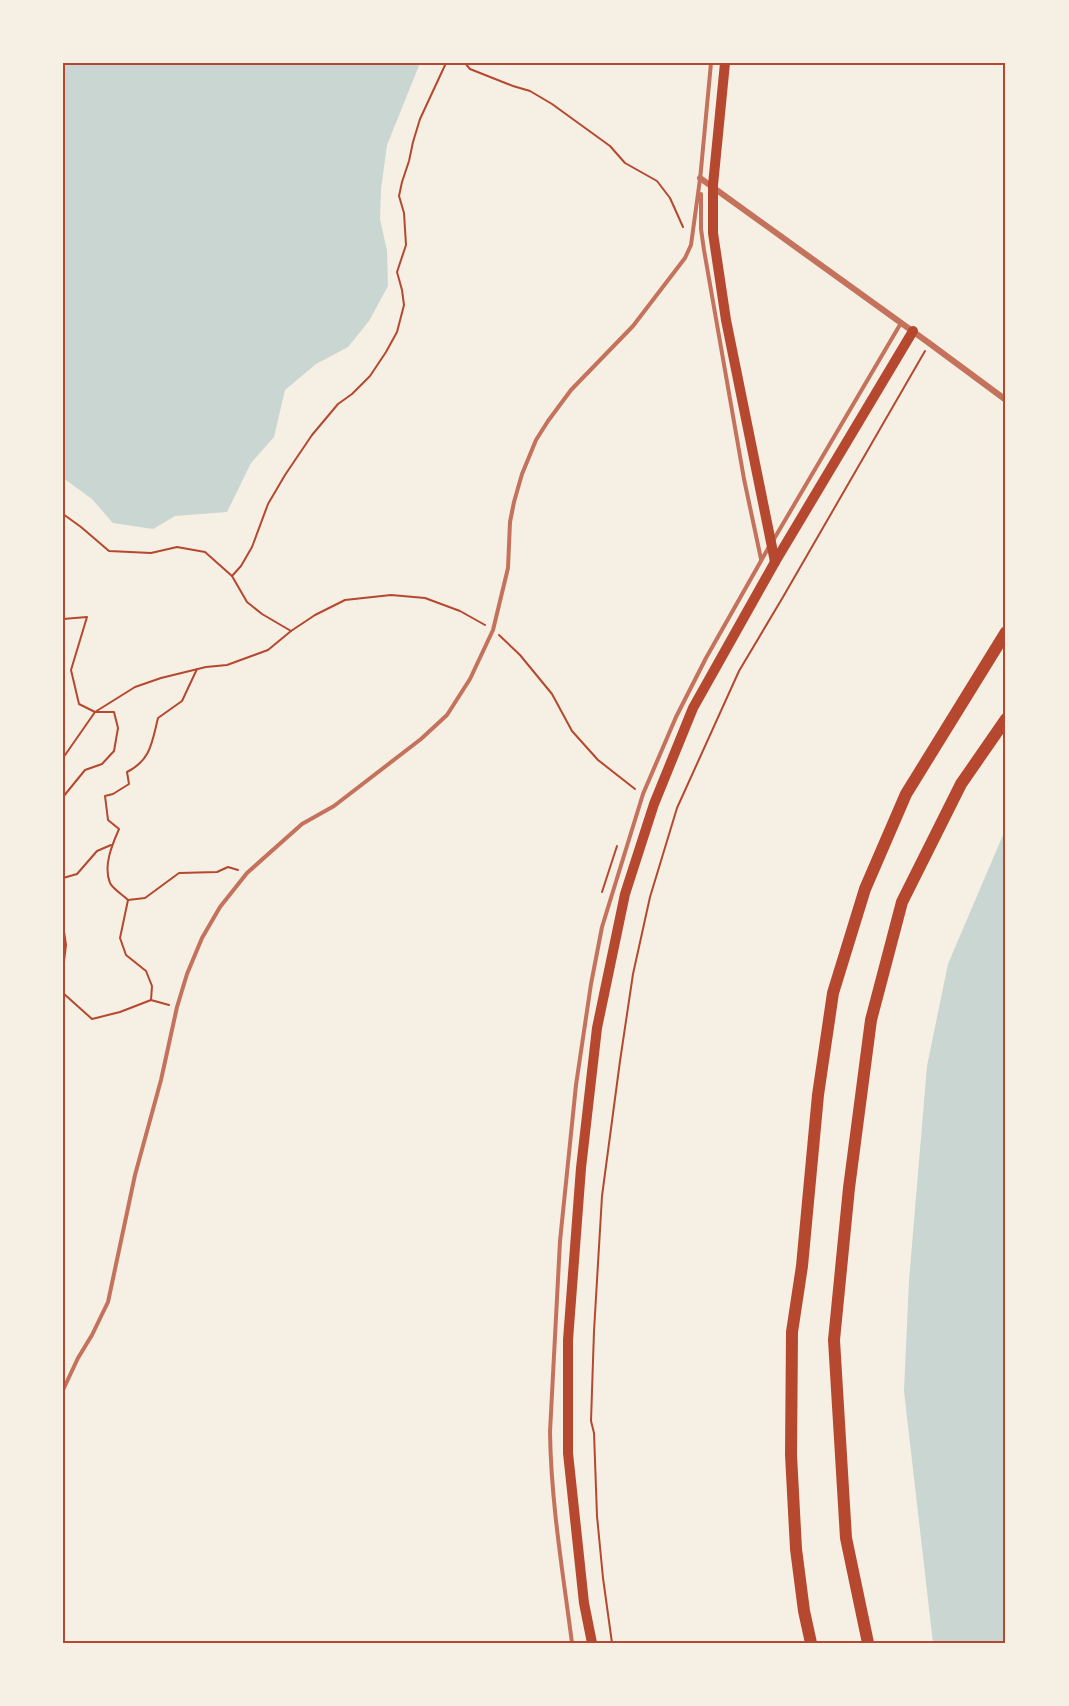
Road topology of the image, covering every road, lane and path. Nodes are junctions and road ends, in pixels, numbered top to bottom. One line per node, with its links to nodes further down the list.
1 (446, 63): 16 (path)
2 (465, 63): 7 (path)
3 (711, 63): 5 (lane)
4 (725, 63): 6 (main road)
5 (700, 178): 6 (street); 7 (lane); 14 (lane)
6 (713, 186): 8 (street); 13 (main road)
7 (691, 245): 18 (lane)
8 (902, 323): 9 (street); 13 (lane)
9 (913, 331): 10 (street); 15 (main road)
10 (929, 343): 11 (street); 39 (path)
11 (1006, 400)
12 (63, 514): 16 (path)
13 (771, 544): 14 (lane); 15 (main road)
14 (761, 560): 25 (lane)
15 (775, 562): 38 (main road)
16 (232, 576): 19 (path)
17 (63, 619): 22 (path)
18 (493, 630): 19 (path); 25 (path); 28 (lane)
19 (291, 631): 21 (path)
20 (1006, 632): 40 (main road)
21 (197, 669): 22 (path); 27 (path)
22 (95, 712): 24 (path); 26 (path)
23 (1006, 718): 41 (main road)
24 (63, 758)
25 (643, 794): 37 (lane)
26 (63, 797)
27 (112, 845): 29 (path); 30 (path)
28 (247, 873): 30 (path); 35 (lane)
29 (63, 878)
30 (128, 900): 34 (path)
31 (63, 925): 32 (path)
32 (63, 970)
33 (63, 993): 34 (path)
34 (151, 1000): 35 (path)
35 (177, 1007): 36 (lane)
36 (63, 1390)
37 (572, 1643)
38 (592, 1643)
39 (612, 1643)
40 (811, 1643)
41 (868, 1643)

